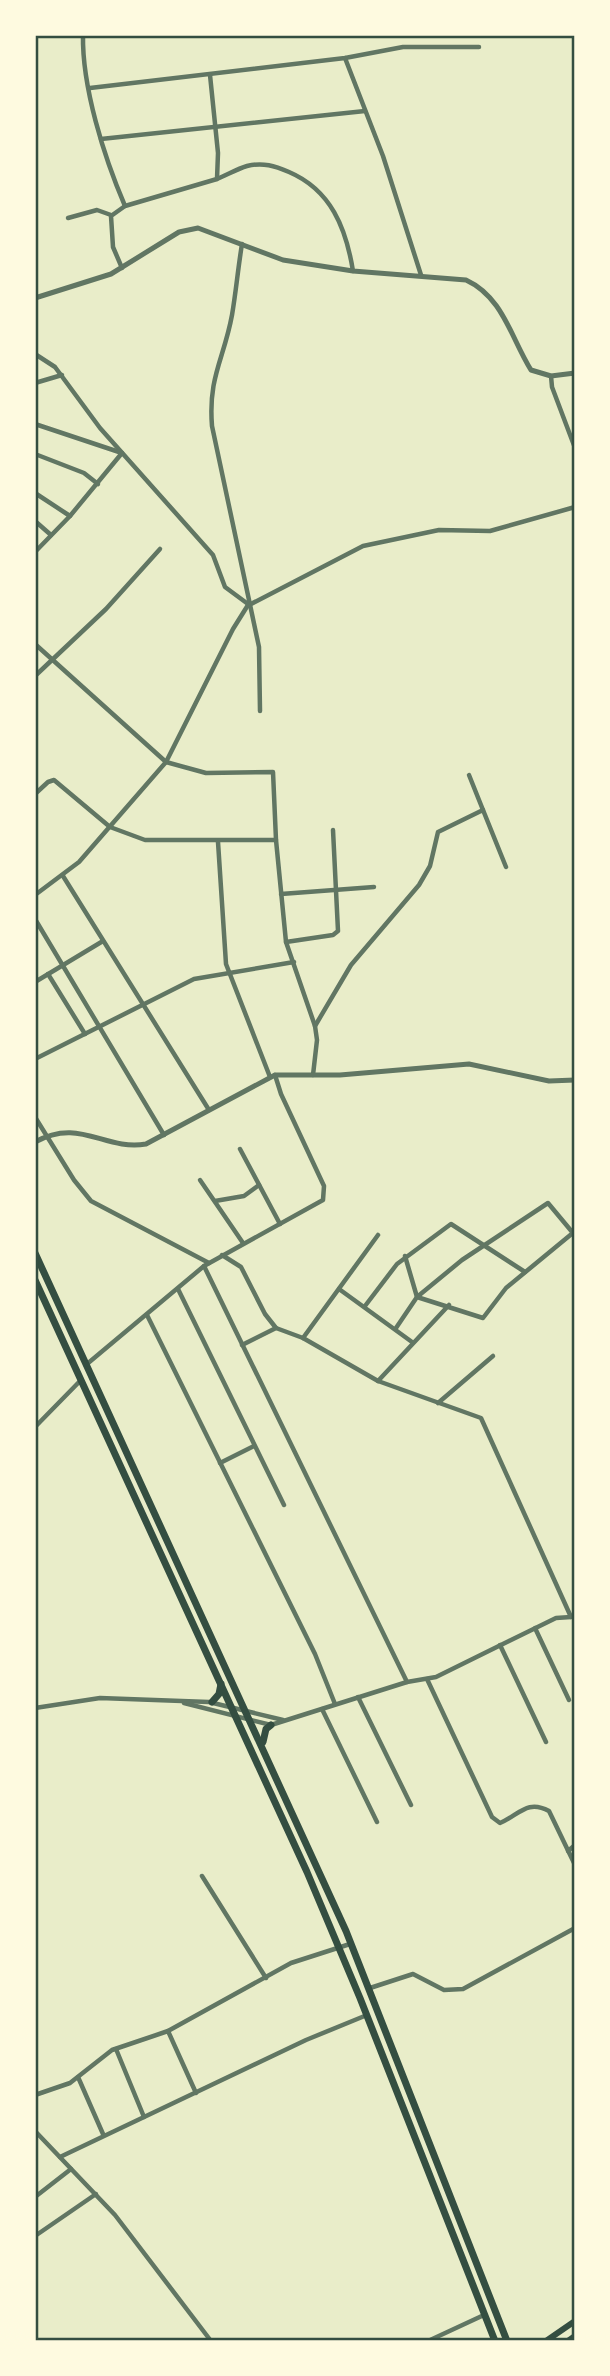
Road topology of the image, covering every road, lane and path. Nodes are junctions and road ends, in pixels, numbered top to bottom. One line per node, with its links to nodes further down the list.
1 (83, 35): 5 (street)
2 (479, 47): 3 (street)
3 (345, 58): 4 (street); 6 (street)
4 (210, 75): 5 (street); 7 (street)
5 (90, 88): 8 (street)
6 (365, 111): 7 (street); 16 (street)
7 (216, 128): 8 (street); 9 (street)
8 (101, 139): 10 (street)
9 (218, 179): 10 (street); 15 (street)
10 (125, 206): 11 (street)
11 (111, 216): 12 (street); 14 (street)
12 (68, 218)
13 (242, 244): 14 (street); 15 (street); 35 (street)
14 (122, 268): 17 (street)
15 (353, 271): 16 (street)
16 (421, 275): 21 (street)
17 (35, 298)
18 (35, 354): 20 (street)
19 (575, 373): 21 (street)
20 (62, 375): 22 (street); 25 (street)
21 (551, 376): 24 (street)
22 (35, 383)
23 (35, 424): 25 (street)
24 (575, 448)
25 (122, 453): 27 (street); 35 (street)
26 (35, 454): 27 (street)
27 (98, 484): 30 (street)
28 (35, 493): 30 (street)
29 (575, 507): 35 (street)
30 (70, 516): 32 (street)
31 (35, 521): 32 (street)
32 (51, 535): 34 (street)
33 (160, 549): 37 (street)
34 (35, 552)
35 (249, 605): 39 (street); 40 (street)
36 (35, 644): 37 (street)
37 (53, 659): 38 (street); 40 (street)
38 (35, 676)
39 (260, 711)
40 (166, 762): 44 (street); 46 (street)
41 (469, 775): 43 (street)
42 (35, 794): 44 (street)
43 (483, 810): 48 (street); 64 (street)
44 (110, 827): 47 (street); 49 (street)
45 (333, 830): 51 (street)
46 (276, 840): 47 (street); 52 (street)
47 (218, 842): 59 (street)
48 (506, 867)
49 (63, 876): 53 (street); 55 (street)
50 (374, 887): 51 (street)
51 (336, 890): 52 (street); 56 (street)
52 (281, 894): 56 (street)
53 (35, 895)
54 (35, 919): 58 (street)
55 (103, 941): 58 (street); 62 (street)
56 (286, 942): 57 (street)
57 (294, 962): 59 (street); 64 (street)
58 (63, 965): 60 (street); 63 (street)
59 (229, 972): 62 (street); 68 (street)
60 (48, 974): 61 (street); 65 (street)
61 (35, 982)
62 (142, 1003): 63 (street); 70 (street)
63 (100, 1026): 65 (street); 72 (street)
64 (315, 1026): 67 (street)
65 (85, 1034): 66 (street)
66 (35, 1059)
67 (313, 1075): 68 (street); 69 (street)
68 (273, 1076): 70 (street); 79 (street)
69 (575, 1080)
70 (209, 1110): 72 (street)
71 (35, 1117): 73 (street)
72 (164, 1135): 73 (street)
73 (46, 1136): 74 (street); 87 (street)
74 (35, 1142)
75 (240, 1149): 77 (street)
76 (200, 1180): 78 (street)
77 (259, 1185): 78 (street); 79 (street)
78 (215, 1202): 82 (street)
79 (280, 1224): 82 (street)
80 (574, 1232): 83 (street); 88 (street)
81 (378, 1235): 91 (street)
82 (243, 1243): 85 (street)
83 (484, 1246): 86 (street); 88 (street); 92 (street)
84 (35, 1253): 102 (main road)
85 (222, 1255): 87 (street); 96 (street)
86 (405, 1256): 92 (street); 93 (street)
87 (206, 1265): 90 (street); 100 (street)
88 (525, 1272): 94 (street)
89 (35, 1280): 103 (main road)
90 (177, 1289): 95 (street); 107 (street)
91 (339, 1289): 93 (street); 98 (street)
92 (417, 1297): 94 (street); 97 (street)
93 (365, 1306): 97 (street)
94 (449, 1306): 99 (street)
95 (147, 1315): 102 (street); 108 (street)
96 (276, 1328): 98 (street); 100 (street)
97 (396, 1328): 99 (street)
98 (303, 1338): 104 (street)
99 (412, 1342): 104 (street)
100 (242, 1345): 114 (street)
101 (493, 1356): 105 (street)
102 (87, 1364): 124 (main road)
103 (82, 1380): 106 (street); 115 (main road)
104 (378, 1381): 105 (street)
105 (438, 1404): 110 (street)
106 (35, 1427)
107 (254, 1446): 108 (street); 109 (street)
108 (220, 1463): 120 (street)
109 (284, 1505)
110 (573, 1618): 111 (street)
111 (535, 1628): 112 (street); 117 (street)
112 (500, 1645): 113 (street); 129 (street)
113 (427, 1679): 114 (street); 134 (street)
114 (407, 1682): 116 (street)
115 (221, 1683): 118 (main road); 121 (main road)
116 (358, 1697): 120 (street); 131 (street)
117 (569, 1700)
118 (212, 1702): 119 (street); 121 (street)
119 (184, 1703): 122 (street); 125 (street)
120 (335, 1704): 123 (street)
121 (232, 1707): 124 (street); 125 (main road)
122 (35, 1708)
123 (322, 1709): 127 (street); 132 (street)
124 (247, 1712): 126 (main road); 127 (street)
125 (236, 1716): 126 (street); 139 (main road)
126 (252, 1721): 128 (street); 130 (main road)
127 (286, 1721): 128 (street)
128 (271, 1725): 130 (main road)
129 (546, 1742)
130 (264, 1747): 138 (main road)
131 (411, 1805)
132 (377, 1822)
133 (575, 1845): 134 (street)
134 (568, 1850): 135 (street)
135 (575, 1865)
136 (202, 1875): 140 (street)
137 (575, 1928): 141 (street)
138 (351, 1944): 139 (street); 141 (main road)
139 (339, 1948): 140 (street); 142 (main road)
140 (266, 1978): 143 (street)
141 (370, 1988): 162 (main road)
142 (367, 2015): 146 (street); 156 (main road)
143 (168, 2031): 144 (street); 146 (street)
144 (117, 2049): 145 (street); 148 (street)
145 (78, 2077): 147 (street); 150 (street)
146 (196, 2093): 148 (street)
147 (35, 2095)
148 (144, 2117): 150 (street)
149 (35, 2131): 151 (street)
150 (103, 2135): 151 (street)
151 (60, 2157): 152 (street)
152 (71, 2169): 153 (street); 154 (street)
153 (96, 2194): 155 (street); 159 (street)
154 (35, 2197)
155 (35, 2236)
156 (484, 2315): 160 (street); 161 (main road)
157 (575, 2321): 163 (main road)
158 (575, 2336): 164 (main road)
159 (211, 2341)
160 (428, 2341)
161 (495, 2341)
162 (507, 2341)
163 (546, 2341)
164 (568, 2341)

